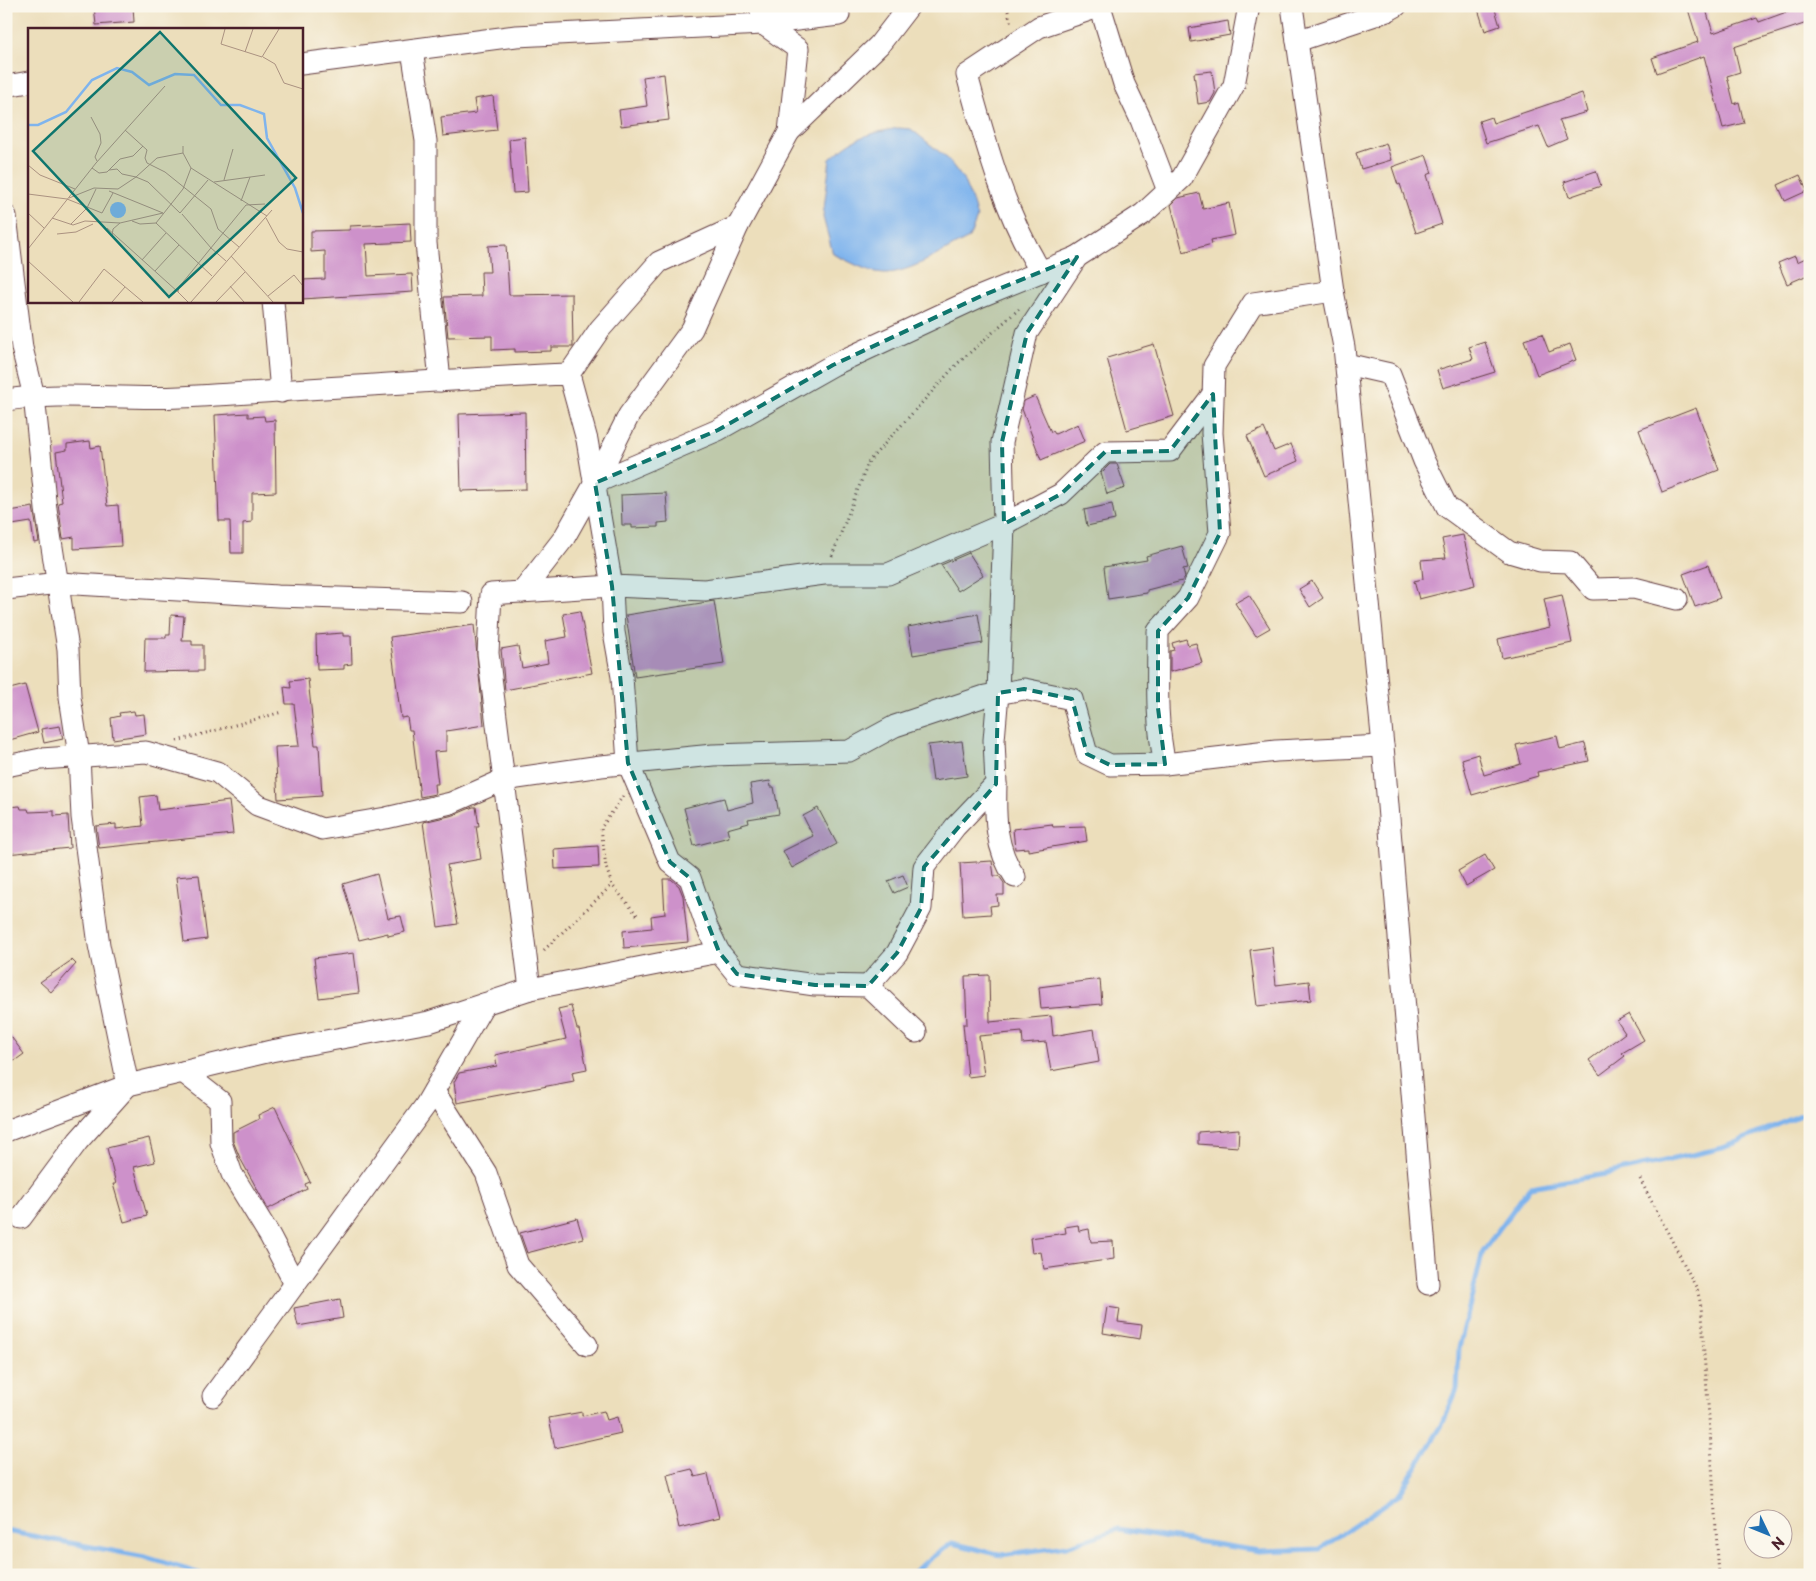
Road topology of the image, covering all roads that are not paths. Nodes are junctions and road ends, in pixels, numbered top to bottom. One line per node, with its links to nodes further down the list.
1 (909, 6): 13 (street)
2 (1100, 6): 14 (street); 18 (street)
3 (1248, 6): 14 (street)
4 (1292, 6): 8 (street)
5 (1396, 6): 8 (street)
6 (761, 15): 7 (street); 9 (street); 13 (street)
7 (839, 15)
8 (1297, 41): 19 (street)
9 (412, 50): 10 (street); 23 (street)
10 (302, 64)
11 (28, 82): 12 (street)
12 (6, 86)
13 (789, 132): 16 (street)
14 (1168, 191): 17 (street)
15 (6, 216): 26 (street)
16 (738, 226): 22 (street); 28 (street)
17 (1078, 257): 18 (street); 29 (street)
18 (1041, 272): 28 (street)
19 (1333, 291): 21 (street); 25 (street)
20 (273, 302): 24 (street)
21 (1346, 364): 34 (street); 37 (street)
22 (569, 374): 23 (street); 28 (street)
23 (440, 381): 24 (street)
24 (281, 392): 26 (street)
25 (1214, 394): 29 (street); 39 (street)
26 (34, 396): 27 (street); 30 (street)
27 (6, 400)
28 (595, 483): 31 (street); 33 (street)
29 (1004, 524): 31 (street); 36 (street)
30 (60, 583): 32 (street); 35 (street); 38 (street)
31 (612, 586): 33 (street); 41 (street)
32 (6, 589)
33 (522, 592): 42 (street)
34 (1677, 599)
35 (462, 602)
36 (998, 693): 39 (street); 41 (street); 43 (street)
37 (1383, 746): 39 (street); 56 (street)
38 (79, 756): 40 (street); 42 (street); 51 (street)
39 (1165, 764)
40 (6, 766)
41 (631, 771): 42 (street); 45 (street)
42 (503, 780): 47 (street)
43 (996, 784): 44 (street); 46 (street)
44 (1014, 876)
45 (719, 952): 46 (street); 47 (street)
46 (868, 986): 49 (street)
47 (530, 989): 48 (street)
48 (484, 1004): 50 (street); 52 (street)
49 (916, 1032)
50 (183, 1072): 51 (street); 55 (street)
51 (128, 1085): 53 (street); 54 (street)
52 (434, 1091): 55 (street); 57 (street)
53 (6, 1131)
54 (21, 1218)
55 (295, 1284): 58 (street)
56 (1428, 1284)
57 (587, 1345)
58 (213, 1396)

